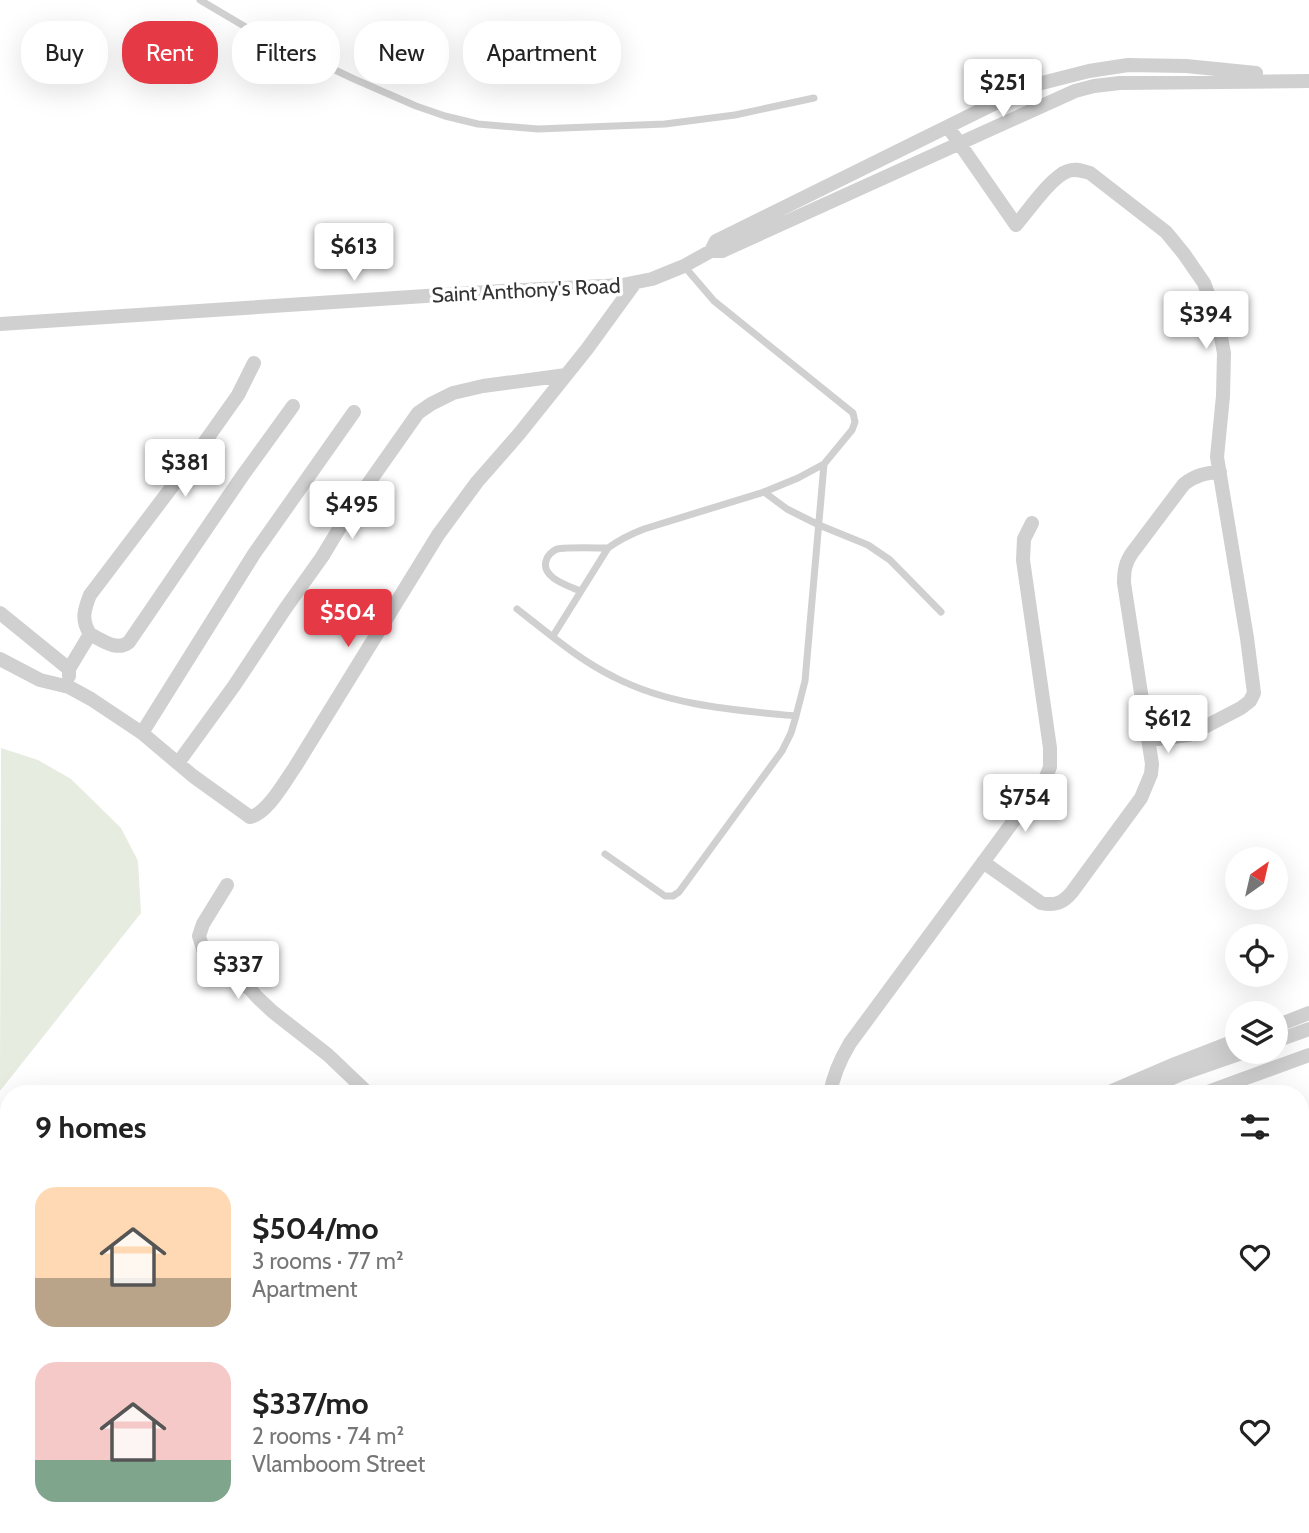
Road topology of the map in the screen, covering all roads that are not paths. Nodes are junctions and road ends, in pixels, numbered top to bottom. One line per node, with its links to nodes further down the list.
1 (200, 0): 3 (lane)
2 (1309, 79): 4 (street); 5 (street)
3 (814, 98)
4 (948, 127): 5 (street); 6 (street)
5 (959, 143): 6 (street); 15 (street)
6 (711, 251): 7 (street, Saint Anthony's Road)
7 (684, 266): 8 (street, Saint Anthony's Road); 14 (lane)
8 (635, 283): 9 (street, Saint Anthony's Road); 11 (street)
9 (0, 324)
10 (254, 363): 24 (street)
11 (566, 374): 32 (street); 32 (street)
12 (293, 406): 24 (street)
13 (354, 412): 30 (street)
14 (824, 464): 16 (lane); 18 (lane)
15 (1220, 472): 31 (street); 31 (street)
16 (764, 492): 18 (lane); 19 (lane)
17 (1032, 523): 34 (street)
18 (819, 525): 22 (lane); 29 (lane)
19 (608, 548): 20 (lane); 20 (lane)
20 (580, 591): 25 (lane)
21 (517, 609): 25 (lane)
22 (941, 612)
23 (0, 613): 27 (street)
24 (90, 634): 27 (street)
25 (552, 636): 29 (lane)
26 (0, 659): 28 (street)
27 (69, 669): 28 (street)
28 (69, 687): 30 (street)
29 (796, 716): 33 (lane)
30 (142, 733): 32 (street)
31 (1149, 740): 34 (street)
32 (178, 763)
33 (605, 854)
34 (983, 862): 44 (street)
35 (228, 885): 43 (street)
36 (1309, 1013): 37 (street)
37 (1288, 1021)
38 (1309, 1029): 39 (street)
39 (1288, 1037)
40 (1225, 1045): 45 (street)
41 (1309, 1055): 47 (street)
42 (1225, 1059): 46 (street)
43 (360, 1085)
44 (831, 1085)
45 (1126, 1085)
46 (1156, 1085)
47 (1227, 1085)

